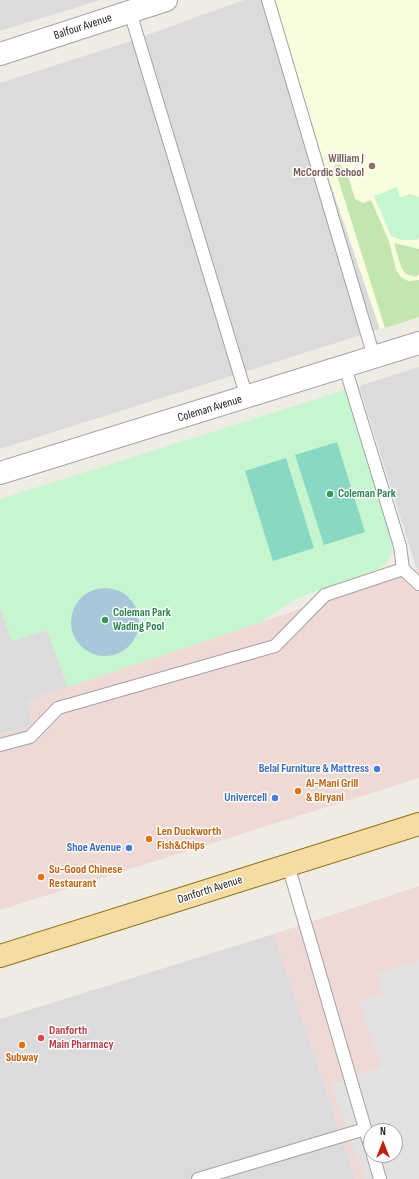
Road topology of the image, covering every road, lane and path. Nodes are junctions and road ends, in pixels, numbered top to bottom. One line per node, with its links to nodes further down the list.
1 (166, 0): 3 (street, Balfour Avenue)
2 (268, 0): 6 (lane)
3 (130, 12): 4 (street, Balfour Avenue); 8 (lane)
4 (0, 54)
5 (419, 343): 6 (street, Coleman Avenue)
6 (374, 357): 7 (street, Coleman Avenue)
7 (345, 367): 8 (street, Coleman Avenue); 10 (lane)
8 (247, 398): 9 (street, Coleman Avenue)
9 (0, 473)
10 (403, 569): 11 (lane); 12 (lane)
11 (419, 584)
12 (0, 745)
13 (419, 824): 14 (main road, Danforth Avenue)
14 (288, 865): 15 (main road, Danforth Avenue); 16 (lane)
15 (0, 956)
16 (363, 1123)
17 (363, 1130): 19 (lane)
18 (375, 1163): 20 (lane)
19 (198, 1179)
20 (380, 1179)

